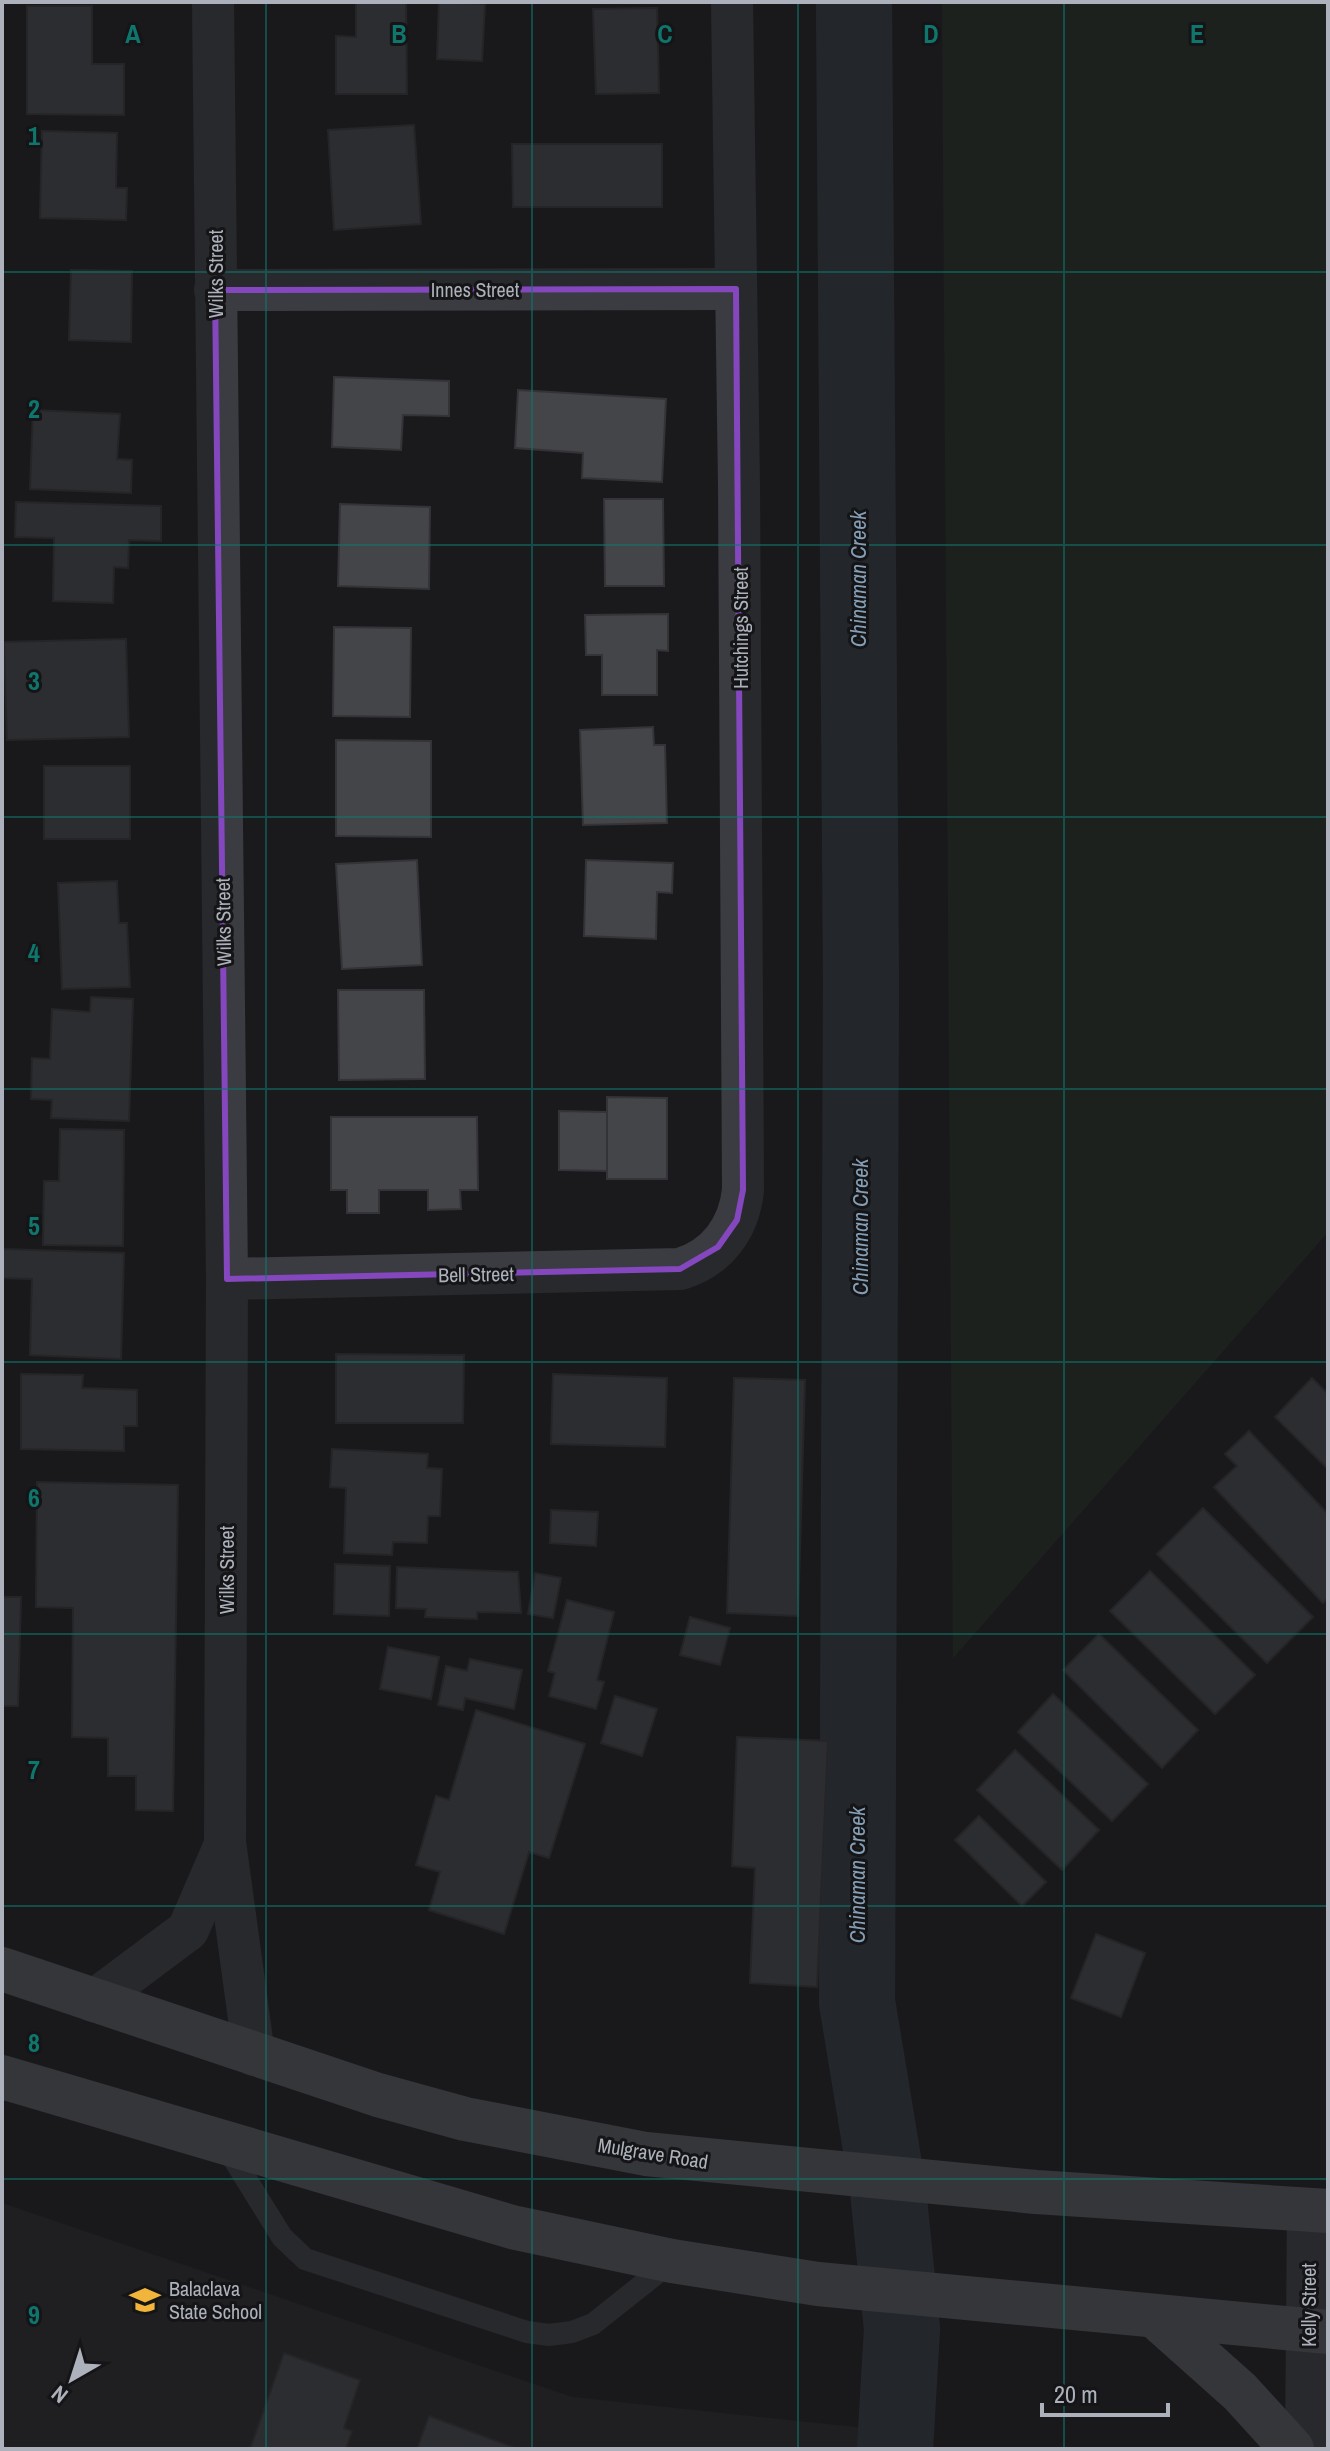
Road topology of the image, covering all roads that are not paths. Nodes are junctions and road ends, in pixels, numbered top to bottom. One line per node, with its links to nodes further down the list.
1 (213, 2): 4 (street, Wilks Street)
2 (732, 2): 3 (street, Hutchings Street)
3 (736, 289): 4 (street, Innes Street); 5 (street, Hutchings Street)
4 (215, 290): 6 (street, Wilks Street)
5 (718, 1247): 6 (street, Bell Street)
6 (227, 1279): 7 (street, Wilks Street)
7 (225, 1842): 9 (street, Wilks Street); 10 (street, Wilks Street)
8 (2, 1969): 9 (main road, Mulgrave Road)
9 (93, 2001): 10 (main road, Mulgrave Road)
10 (254, 2055): 13 (main road, Mulgrave Road)
11 (10, 2082): 12 (main road)
12 (224, 2145): 14 (main road); 14 (lane)
13 (1318, 2210): 16 (street, Kelly Street)
14 (672, 2261): 15 (main road)
15 (1157, 2318): 16 (main road); 17 (main road)
16 (1318, 2332): 18 (street, Kelly Street)
17 (1292, 2449)
18 (1306, 2449)

